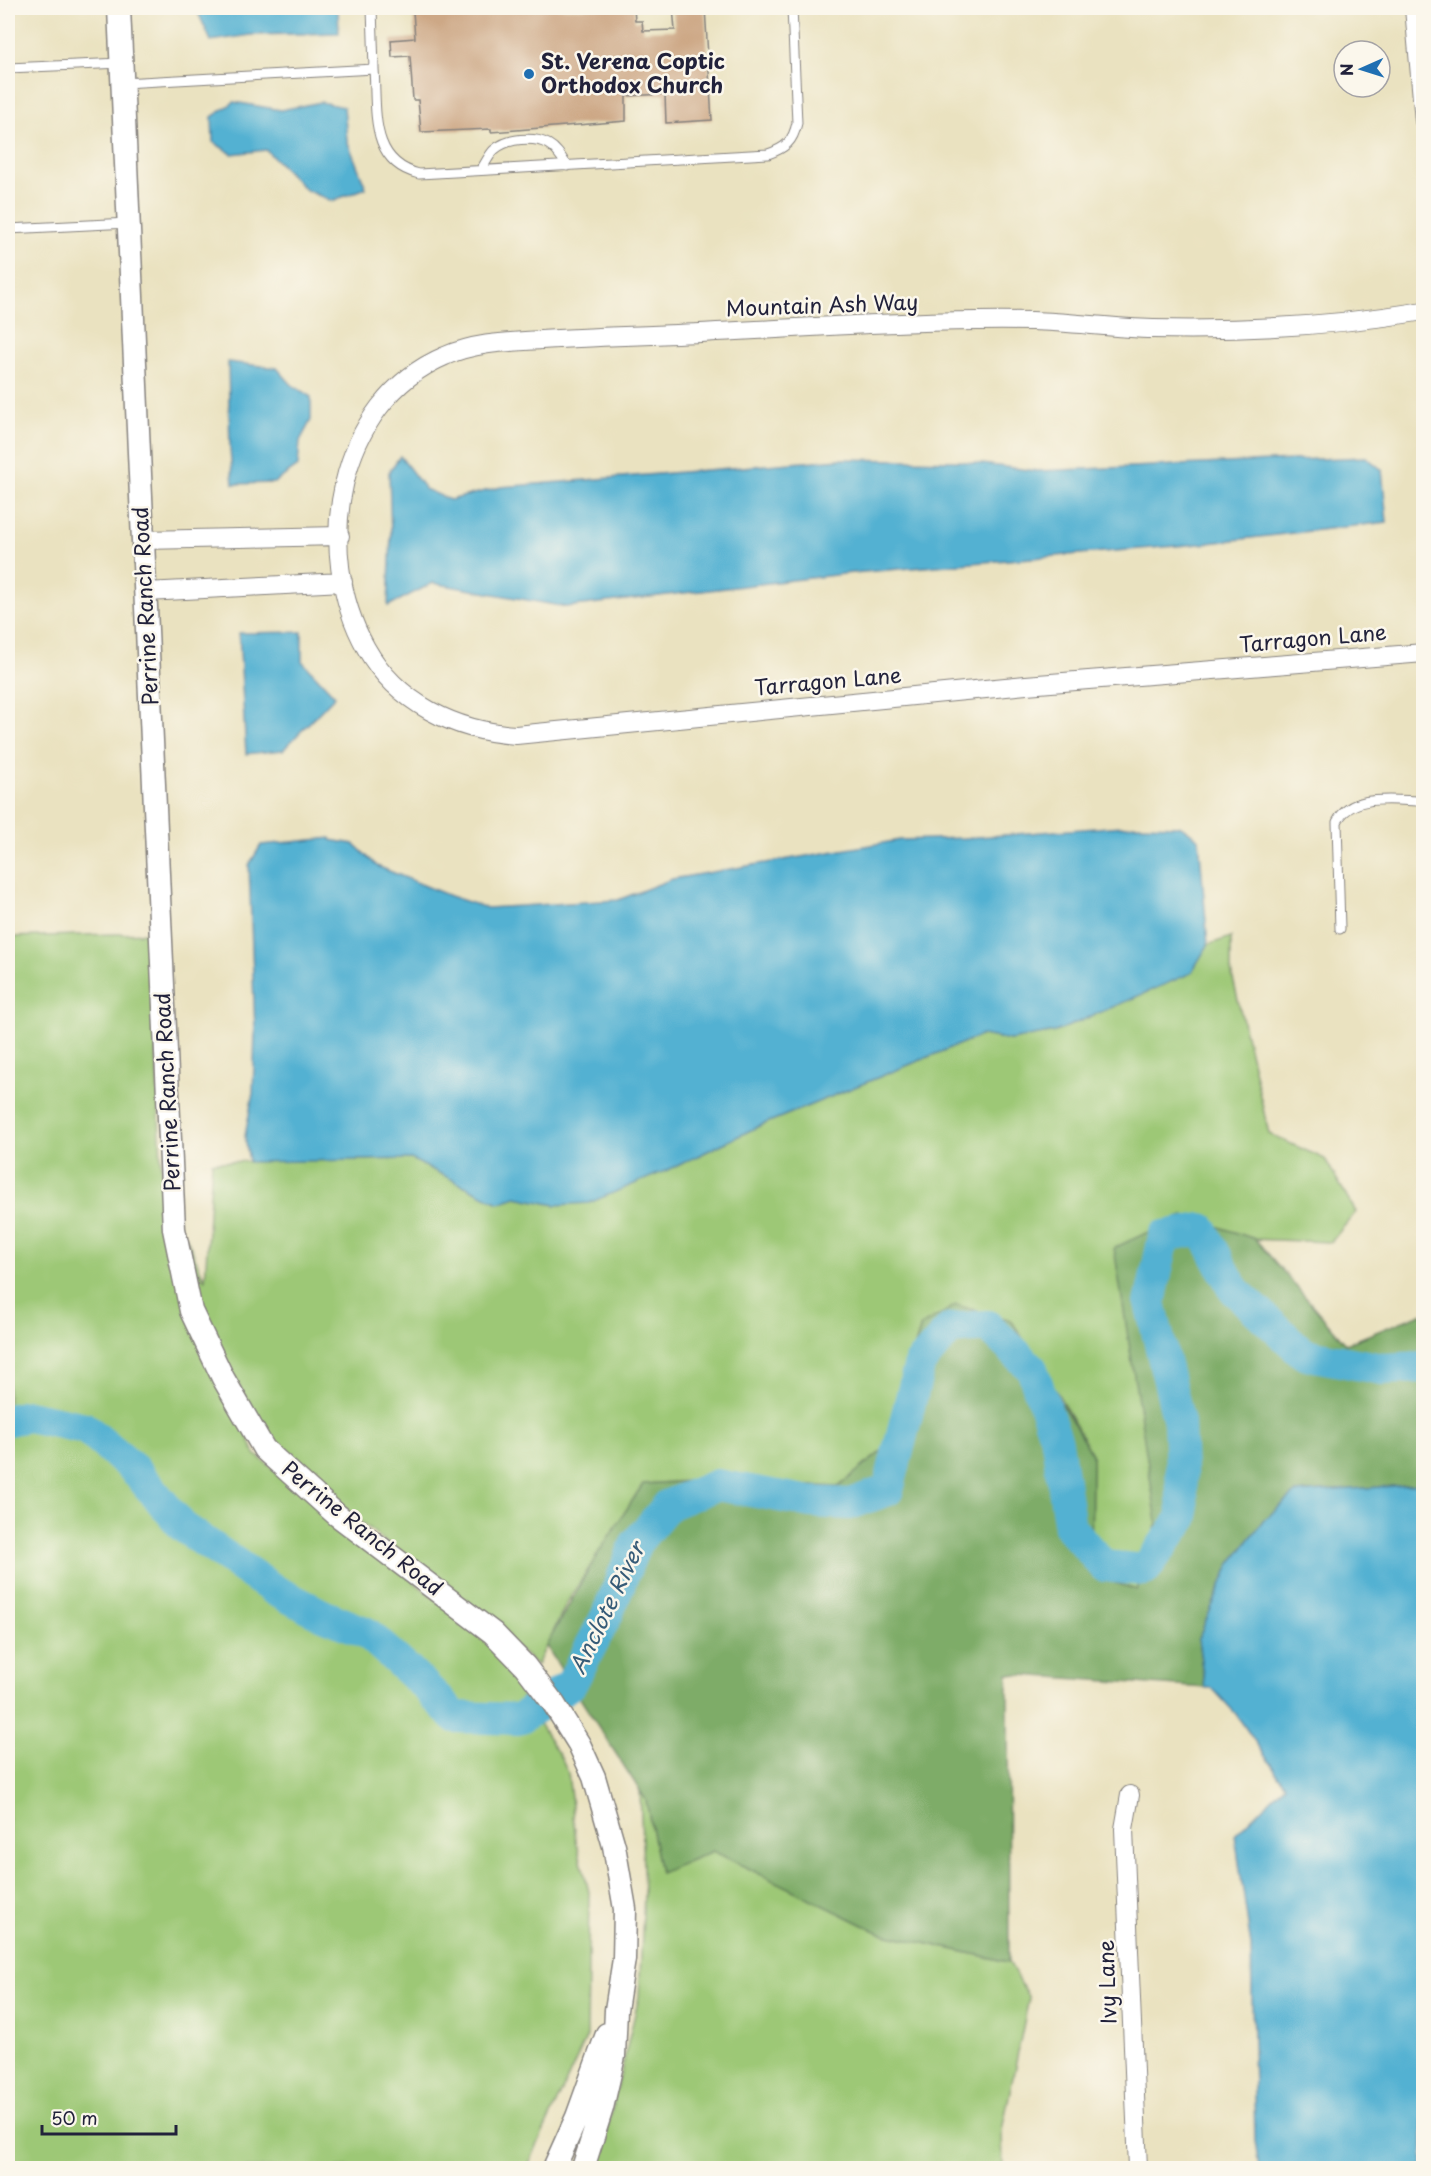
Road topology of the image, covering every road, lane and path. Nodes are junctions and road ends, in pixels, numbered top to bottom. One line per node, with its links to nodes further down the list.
1 (119, 8): 7 (street, Perrine Ranch Road)
2 (372, 8): 6 (lane)
3 (792, 8): 9 (lane)
4 (1414, 8): 8 (street)
5 (8, 68): 7 (lane)
6 (374, 69): 7 (lane); 10 (lane)
7 (122, 73): 11 (street, Perrine Ranch Road)
8 (1424, 121)
9 (567, 166): 10 (lane); 10 (lane)
10 (481, 170)
11 (129, 223): 12 (lane); 15 (street, Perrine Ranch Road)
12 (8, 229)
13 (1424, 311): 14 (street, Mountain Ash Way)
14 (340, 536): 15 (street); 16 (street, Mountain Ash Way)
15 (143, 540): 18 (street, Perrine Ranch Road)
16 (338, 555): 17 (street, Tarragon Lane)
17 (343, 582): 18 (street); 19 (street, Tarragon Lane)
18 (146, 592): 23 (street, Perrine Ranch Road)
19 (1424, 652)
20 (1424, 801): 21 (lane)
21 (1340, 929)
22 (1130, 1795): 26 (street, Ivy Lane)
23 (616, 2010): 24 (street, Perrine Ranch Road); 25 (street, Perrine Ranch Road)
24 (554, 2169)
25 (583, 2169)
26 (1138, 2169)

